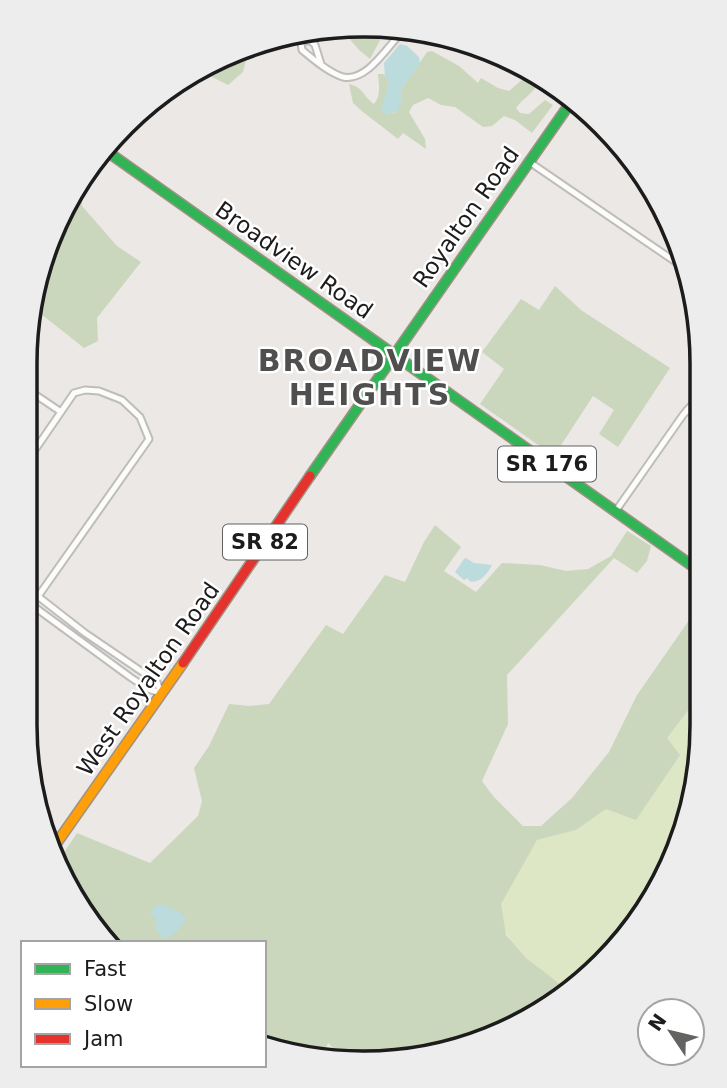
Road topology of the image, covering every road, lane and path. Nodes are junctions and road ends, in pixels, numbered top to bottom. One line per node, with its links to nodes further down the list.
1 (396, 39): 4 (street)
2 (311, 41): 4 (street)
3 (302, 43): 4 (street)
4 (321, 64)
5 (567, 108): 7 (main road, Royalton Road / SR 82)
6 (112, 155): 9 (main road, Broadview Road / SR 176)
7 (528, 161): 8 (street); 9 (main road, Royalton Road / SR 82)
8 (674, 261)
9 (394, 355): 16 (main road, Broadview Road / SR 176); 20 (main road, West Royalton Road / SR 82)
10 (37, 396): 13 (street)
11 (690, 407): 12 (street)
12 (687, 410): 14 (street); 16 (street)
13 (61, 412): 15 (street); 18 (street)
14 (690, 412)
15 (37, 447)
16 (615, 512): 17 (main road, Broadview Road / SR 176)
17 (690, 564)
18 (38, 597): 20 (street)
19 (37, 610): 20 (street)
20 (161, 693): 21 (main road, West Royalton Road / SR 82)
21 (59, 841)

